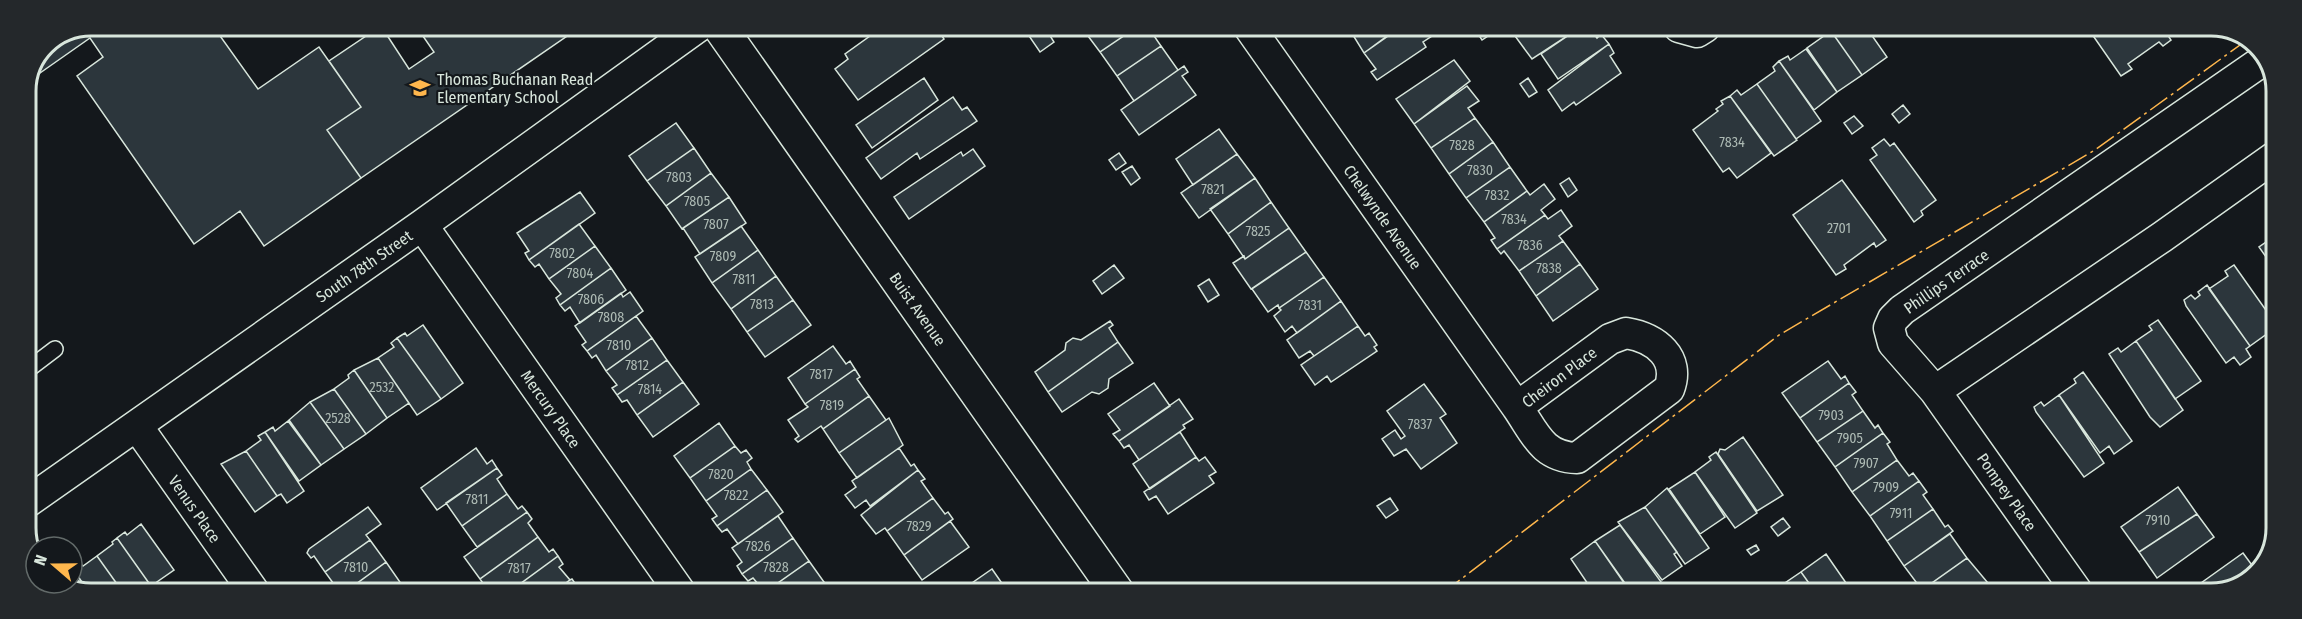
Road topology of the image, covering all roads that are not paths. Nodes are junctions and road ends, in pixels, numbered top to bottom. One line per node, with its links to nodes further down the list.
1 (685, 36): 6 (street, South 78th Street)
2 (726, 36): 15 (street, Buist Avenue)
3 (1255, 36): 10 (street, Chelwynde Avenue)
4 (2259, 63): 9 (street, Phillips Terrace)
5 (2266, 163): 9 (street)
6 (422, 225): 11 (street, South 78th Street); 14 (street, Mercury Place)
7 (55, 349): 8 (lane)
8 (36, 363)
9 (1935, 391): 16 (street, Pompey Place)
10 (1517, 407): 10 (street, Cheiron Place)
11 (137, 426): 12 (street, South 78th Street); 13 (street, Venus Place)
12 (36, 494)
13 (248, 583)
14 (674, 583)
15 (1111, 583)
16 (2071, 583)

